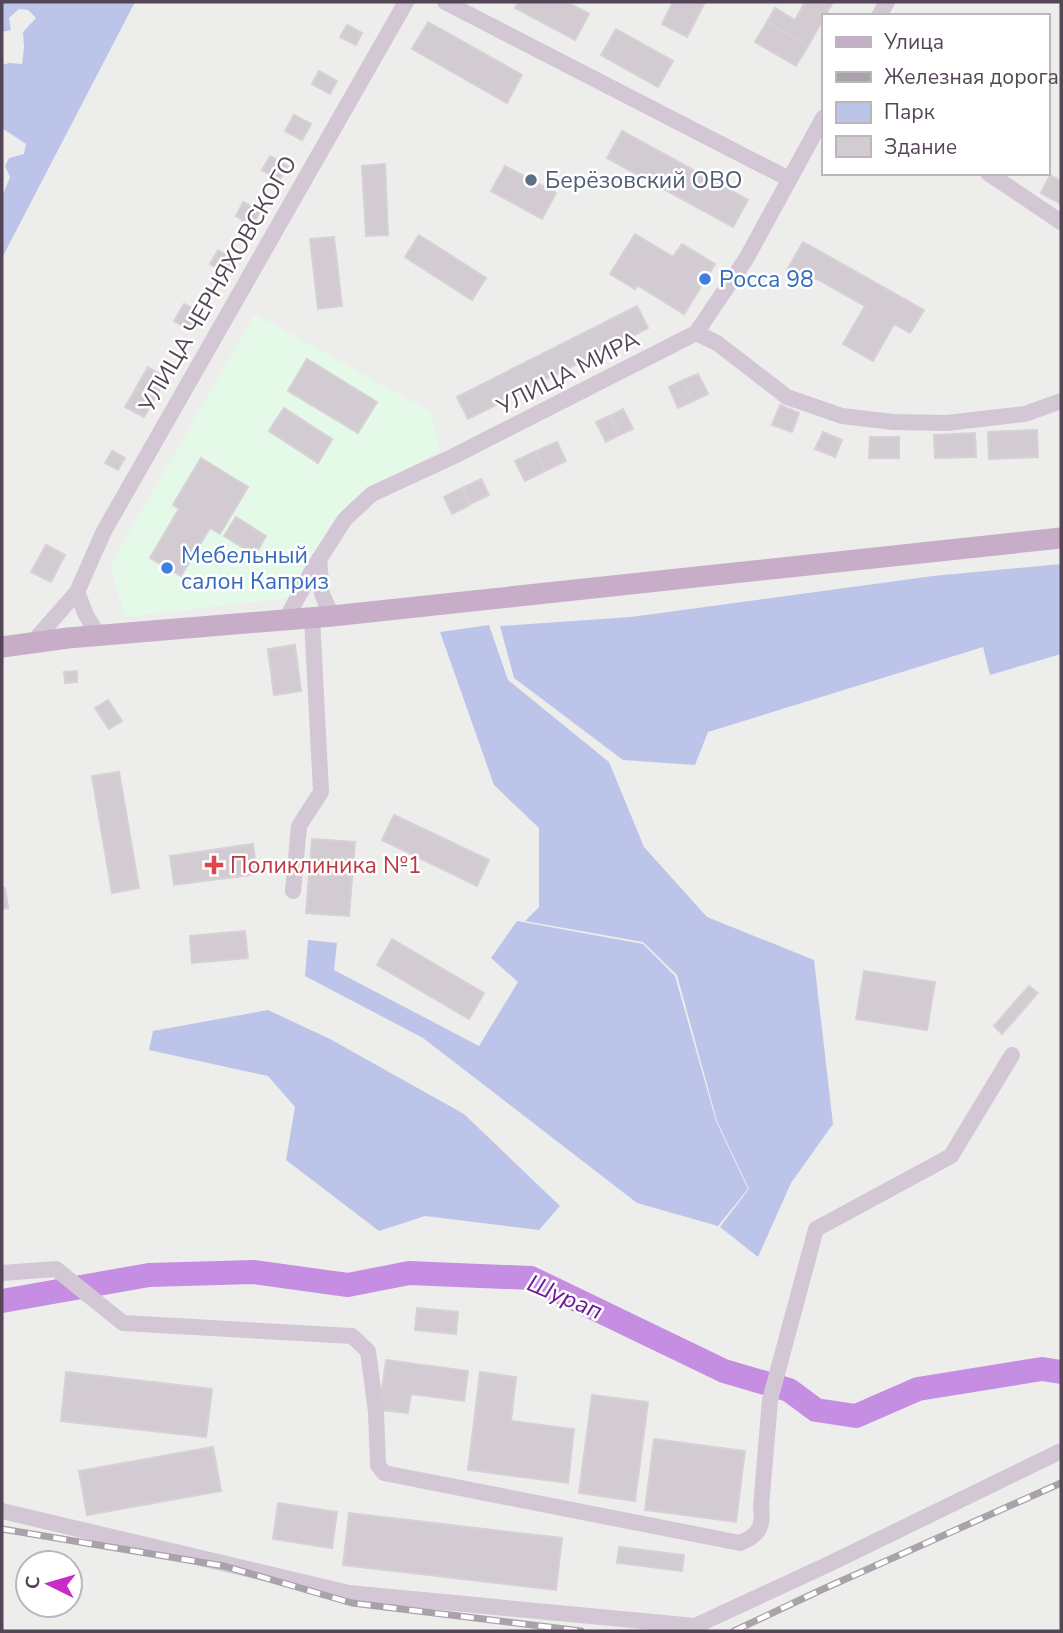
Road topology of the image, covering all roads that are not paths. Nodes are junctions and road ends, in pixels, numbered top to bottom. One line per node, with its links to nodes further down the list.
1 (406, 2): 11 (street, УЛИЦА ЧЕРНЯХОВСКОГО)
2 (445, 2): 5 (street)
3 (822, 120): 5 (street, УЛИЦА МИРА)
4 (991, 175): 6 (street)
5 (789, 179): 7 (street, УЛИЦА МИРА)
6 (1061, 222)
7 (696, 333): 8 (street); 10 (street, УЛИЦА МИРА)
8 (1061, 401)
9 (1061, 538): 12 (main road)
10 (320, 559): 12 (street); 13 (street, УЛИЦА МИРА)
11 (77, 592): 14 (street); 15 (street, УЛИЦА ЧЕРНЯХОВСКОГО)
12 (322, 617): 13 (main road); 17 (street)
13 (285, 621): 14 (main road)
14 (98, 635): 15 (main road)
15 (32, 643): 16 (main road)
16 (2, 647)
17 (293, 891)
18 (1012, 1055): 19 (street)
19 (2, 1273)
20 (1061, 1451): 21 (street)
21 (2, 1511)

